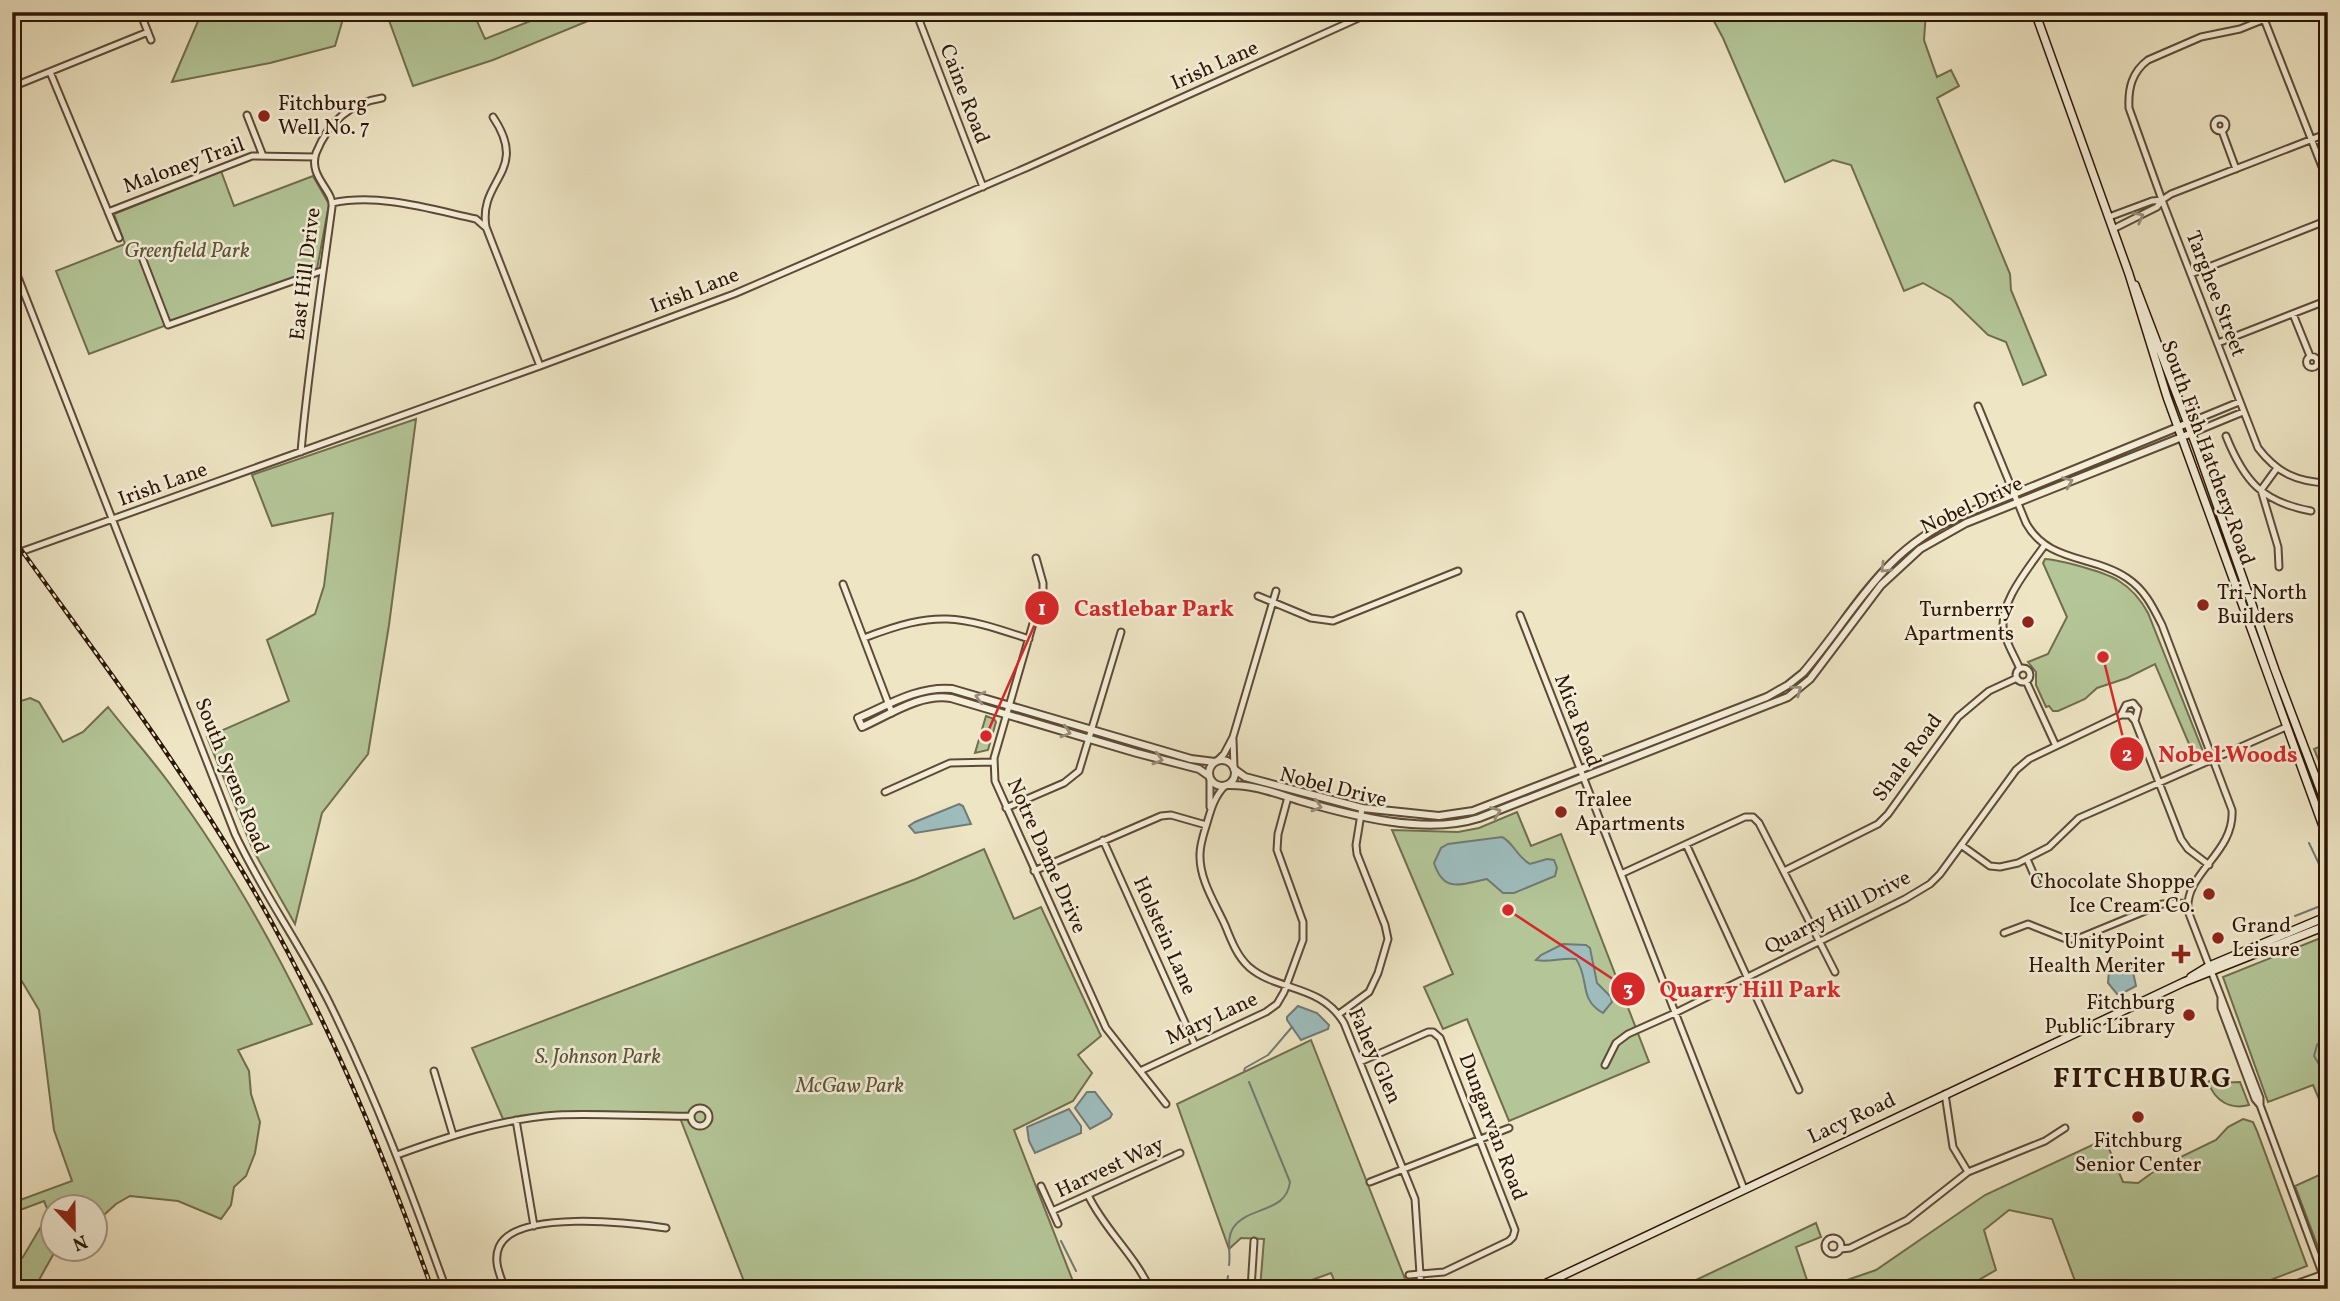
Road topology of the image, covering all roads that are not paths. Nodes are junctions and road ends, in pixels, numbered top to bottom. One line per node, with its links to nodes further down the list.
1 (140, 12): 7 (street)
2 (916, 12): 21 (street, Caine Road)
3 (1372, 12): 21 (street, Irish Lane)
4 (2035, 12): 25 (main road, South Fish Hatchery Road)
5 (2282, 12): 6 (street)
6 (2264, 19): 16 (street); 22 (street, Targhee Street)
7 (148, 32): 8 (street); 9 (street)
8 (150, 40)
9 (50, 72): 10 (street); 24 (street)
10 (12, 87)
11 (382, 98): 18 (street)
12 (247, 115): 17 (street)
13 (493, 117): 27 (street)
14 (2222, 131): 19 (street)
15 (2328, 133): 16 (street)
16 (2311, 139): 19 (street); 20 (street)
17 (263, 156): 18 (street, Maloney Trail); 24 (street, Maloney Trail)
18 (315, 157): 23 (street, East Hill Drive)
19 (2236, 169): 22 (street)
20 (2328, 182)
21 (983, 187): 39 (street, Irish Lane)
22 (2162, 200): 25 (street); 28 (street, one-way to 22); 34 (street, Targhee Street)
23 (332, 203): 27 (street); 32 (street, East Hill Drive)
24 (107, 212): 29 (street)
25 (2109, 217): 28 (main road, South Fish Hatchery Road)
26 (2328, 219): 34 (street)
27 (486, 227): 39 (street)
28 (2113, 229): 33 (main road, South Fish Hatchery Road)
29 (118, 238)
30 (143, 260): 32 (street)
31 (12, 262): 55 (street, South Syene Road)
32 (321, 271): 48 (street, East Hill Drive)
33 (2129, 274): 43 (main road, South Fish Hatchery Road); 44 (main road, South Fish Hatchery Road)
34 (2190, 274): 37 (street, Targhee Street)
35 (2328, 300): 36 (street)
36 (2293, 314): 37 (street); 38 (street)
37 (2218, 343): 40 (street, Targhee Street)
38 (2310, 356)
39 (540, 366): 48 (street, Irish Lane)
40 (2239, 402): 42 (street, Targhee Street); 43 (street, Nobel Drive)
41 (1978, 406): 52 (street)
42 (2243, 412): 45 (street, Nobel Drive); 49 (street, Targhee Street)
43 (2188, 423): 44 (street, Nobel Drive); 45 (main road, South Fish Hatchery Road)
44 (2177, 428): 47 (main road, South Fish Hatchery Road); 52 (street, Nobel Drive)
45 (2192, 433): 47 (street, Nobel Drive); 102 (main road, South Fish Hatchery Road)
46 (2226, 436): 51 (street)
47 (2181, 437): 53 (street, Nobel Drive, one-way to 47); 80 (main road, South Fish Hatchery Road)
48 (301, 452): 55 (street, Irish Lane)
49 (2277, 468): 50 (street, Targhee Street); 51 (street)
50 (2328, 484)
51 (2261, 490): 54 (street); 59 (street)
52 (2014, 495): 53 (street); 84 (street, Nobel Drive, one-way to 84)
53 (2018, 503): 56 (street); 87 (street, Nobel Drive, one-way to 53)
54 (2311, 511)
55 (113, 520): 57 (street, Irish Lane); 144 (street, South Syene Road)
56 (2044, 546): 69 (street); 89 (street)
57 (12, 555)
58 (1036, 558): 68 (street, Notre Dame Drive)
59 (2279, 567)
60 (1458, 571): 64 (street)
61 (843, 584): 67 (street)
62 (1276, 591): 64 (street)
63 (1258, 596): 64 (street)
64 (1272, 601): 82 (street)
65 (1520, 615): 93 (street, Mica Road)
66 (1121, 632): 81 (street)
67 (864, 638): 68 (street); 74 (street)
68 (1029, 639): 75 (street, Notre Dame Drive)
69 (2020, 669): 70 (street); 71 (street)
70 (2017, 678): 71 (street); 115 (street, Shale Road)
71 (2026, 681): 86 (street)
72 (952, 689): 73 (street); 74 (street, Nobel Drive); 75 (street, Nobel Drive, one-way to 72)
73 (951, 698): 76 (street, Nobel Drive); 77 (street, Nobel Drive)
74 (889, 705): 76 (street); 76 (street, Nobel Drive)
75 (1010, 705): 77 (street, Notre Dame Drive); 81 (street, Nobel Drive)
76 (892, 713)
77 (1007, 715): 83 (street, Nobel Drive, one-way to 83); 91 (street, Notre Dame Drive)
78 (2121, 715): 79 (street, Quarry Hill Drive); 79 (street); 86 (street, Quarry Hill Drive)
79 (2136, 721): 96 (street)
80 (2287, 727): 89 (street); 108 (main road, South Fish Hatchery Road)
81 (1092, 730): 83 (street); 85 (street, Nobel Drive)
82 (1233, 737): 90 (street, Fahey Glen); 92 (street, Fahey Glen)
83 (1090, 739): 88 (street, Nobel Drive); 100 (street)
84 (1648, 743): 87 (street); 93 (street, Nobel Drive)
85 (1139, 744): 88 (street); 90 (street, Nobel Drive)
86 (2056, 746): 111 (street, Quarry Hill Drive)
87 (1651, 751): 95 (street, Nobel Drive)
88 (1137, 753): 94 (street, Nobel Drive, one-way to 94)
89 (2214, 759): 96 (street); 113 (street)
90 (1216, 761): 92 (street, Nobel Drive); 94 (street, Fahey Glen)
91 (993, 762): 98 (street); 100 (street, Notre Dame Drive)
92 (1234, 768): 97 (street, Fahey Glen); 101 (street, Nobel Drive)
93 (1579, 770): 95 (street, Mica Road); 103 (street, Nobel Drive)
94 (1210, 777): 97 (street, Nobel Drive); 104 (street, Fahey Glen)
95 (1583, 778): 106 (street, Nobel Drive, one-way to 95); 116 (street, Mica Road)
96 (2159, 783): 112 (street); 113 (street)
97 (1227, 785): 99 (street, Nobel Drive); 104 (street, Fahey Glen)
98 (885, 792)
99 (1289, 797): 105 (street, Nobel Drive, one-way to 105); 126 (street, Mary Lane)
100 (1006, 808): 114 (street, Notre Dame Drive)
101 (1362, 808): 103 (street, Nobel Drive); 105 (street)
102 (2328, 810)
103 (1469, 812): 106 (street)
104 (1209, 814): 107 (street, Fahey Glen)
105 (1360, 817): 106 (street, Nobel Drive); 128 (street)
106 (1472, 821)
107 (1206, 825): 109 (street); 126 (street, Fahey Glen)
108 (2328, 840)
109 (1103, 841): 114 (street); 129 (street, Holstein Lane)
110 (1686, 844): 115 (street); 116 (street); 125 (street)
111 (1961, 845): 112 (street); 122 (street, Quarry Hill Drive)
112 (2027, 859): 117 (street)
113 (2209, 865): 118 (street)
114 (1034, 871): 133 (street, Notre Dame Drive)
115 (1784, 871): 122 (street)
116 (1620, 874): 127 (street, Mica Road)
117 (2037, 881)
118 (2187, 903): 121 (street); 123 (street)
119 (2328, 916): 123 (main road, Lacy Road)
120 (2328, 925): 123 (main road, Lacy Road)
121 (2004, 933)
122 (1819, 941): 124 (street); 125 (street, Quarry Hill Drive)
123 (2210, 970): 135 (main road, Lacy Road); 158 (street)
124 (1835, 971)
125 (1748, 977): 127 (street, Quarry Hill Drive); 134 (street)
126 (1287, 984): 128 (street, Fahey Glen); 129 (street, Mary Lane)
127 (1675, 1013): 131 (street, Quarry Hill Drive); 149 (street, Mica Road)
128 (1339, 1014): 130 (street, Fahey Glen)
129 (1195, 1045): 133 (street, Mary Lane)
130 (1360, 1062): 142 (street, Dungarvan Road); 145 (street, Fahey Glen)
131 (1605, 1065)
132 (434, 1071): 141 (street)
133 (1140, 1071): 136 (street, Notre Dame Drive)
134 (1799, 1090)
135 (1945, 1094): 146 (street); 149 (main road, Lacy Road)
136 (1166, 1104)
137 (691, 1116): 138 (street)
138 (516, 1120): 141 (street); 153 (street)
139 (1509, 1128): 142 (street)
140 (2065, 1128): 146 (street)
141 (453, 1135): 144 (street)
142 (1478, 1140): 145 (street); 157 (street, Dungarvan Road)
143 (1180, 1153): 150 (street, Harvest Way)
144 (397, 1155): 160 (street, South Syene Road)
145 (1403, 1169): 147 (street); 157 (street, Fahey Glen)
146 (1968, 1172): 156 (street)
147 (1370, 1182)
148 (1041, 1185): 151 (street, Harvest Way)
149 (1744, 1189): 165 (main road, Lacy Road)
150 (1088, 1195): 151 (street, Harvest Way); 162 (street)
151 (1052, 1211): 152 (street, Harvest Way)
152 (1058, 1224)
153 (534, 1226): 154 (street); 161 (street)
154 (666, 1228)
155 (1254, 1241): 163 (street)
156 (1841, 1249)
157 (1419, 1274): 159 (street); 164 (street, Fahey Glen)
158 (2325, 1274): 166 (street); 167 (street)
159 (1409, 1275)
160 (446, 1289)
161 (505, 1289)
162 (1150, 1289)
163 (1251, 1289)
164 (1421, 1289)
165 (1534, 1289)
166 (2283, 1289)
167 (2328, 1289)

